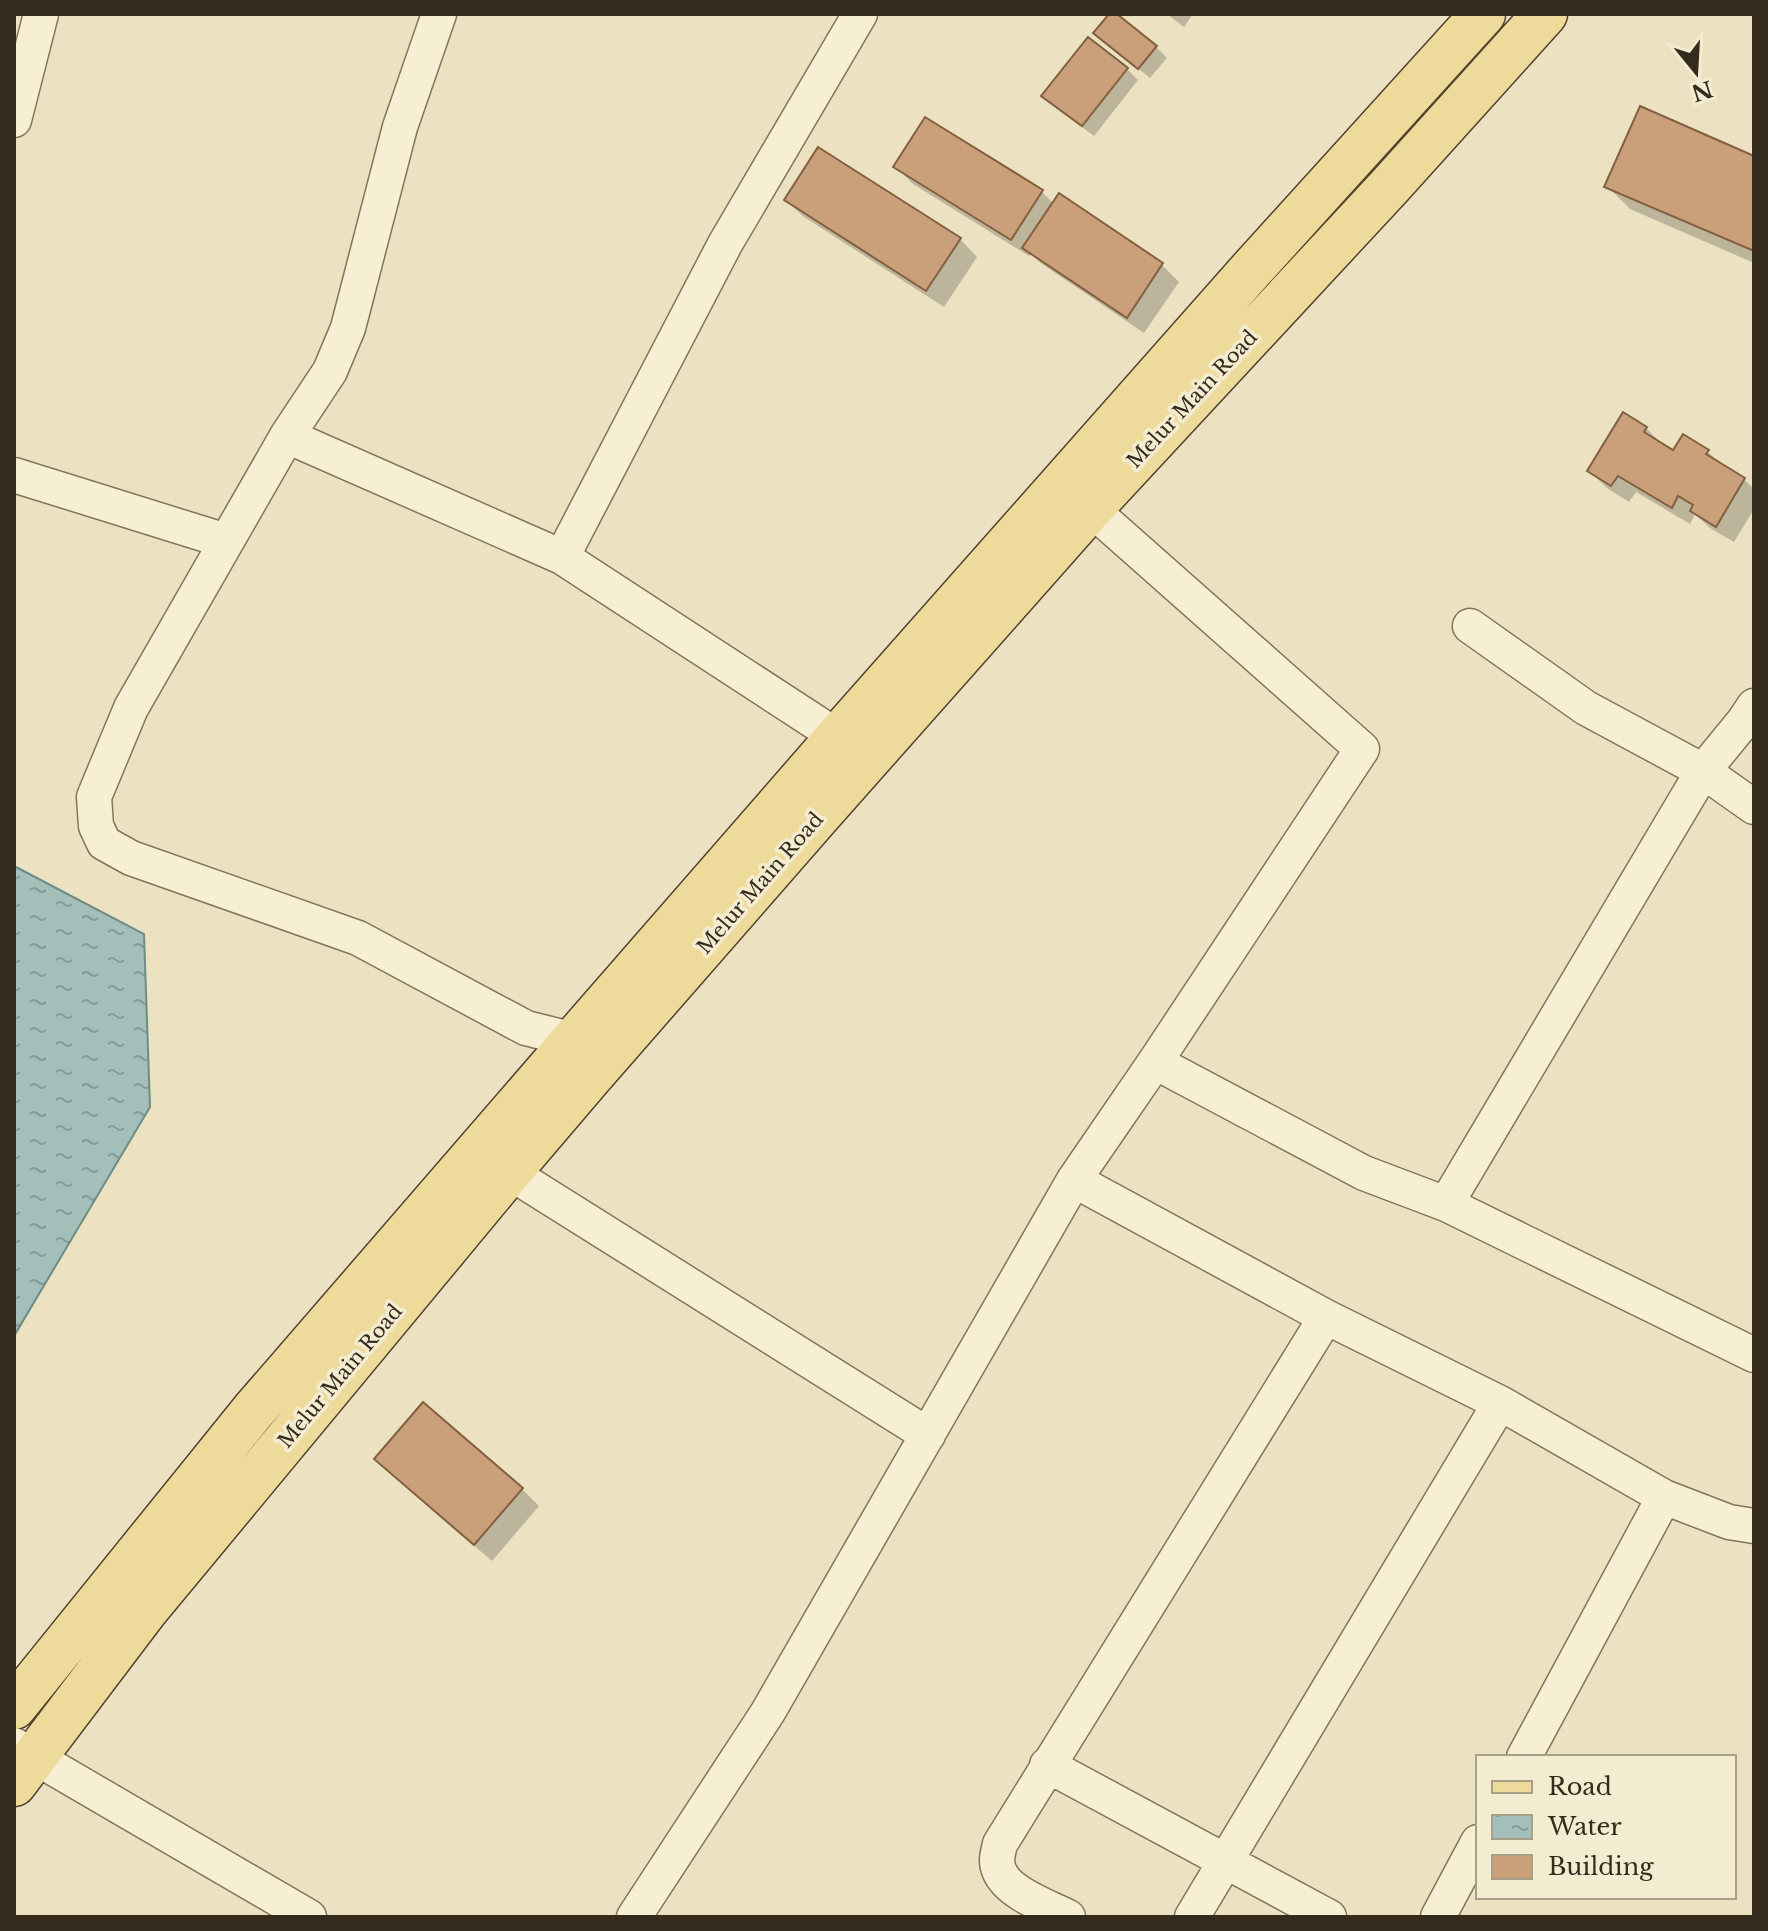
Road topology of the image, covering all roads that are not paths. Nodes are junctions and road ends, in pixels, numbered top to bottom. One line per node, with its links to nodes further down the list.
1 (41, 14): 6 (street)
2 (439, 14): 7 (street)
3 (860, 14): 11 (street)
4 (1483, 14): 9 (main road, Melur Main Road)
5 (1545, 14): 9 (main road, Melur Main Road)
6 (14, 120)
7 (287, 436): 10 (street); 11 (street)
8 (14, 475): 10 (street)
9 (1076, 496): 14 (main road, Melur Main Road); 18 (street); 19 (main road, Melur Main Road)
10 (226, 541): 17 (street)
11 (562, 557): 14 (street)
12 (1470, 626): 15 (street)
13 (1754, 706): 15 (street)
14 (838, 737): 17 (main road, Melur Main Road)
15 (1703, 771): 16 (street); 21 (street)
16 (1754, 807)
17 (574, 1040): 28 (main road, Melur Main Road)
18 (1155, 1062): 20 (street); 21 (street)
19 (509, 1172): 25 (street); 30 (main road, Melur Main Road)
20 (1074, 1180): 22 (street); 25 (street)
21 (1446, 1204): 23 (street)
22 (1326, 1317): 24 (street); 31 (street)
23 (1754, 1355)
24 (1500, 1403): 26 (street); 33 (street)
25 (928, 1435): 35 (street)
26 (1664, 1497): 27 (street); 29 (street)
27 (1754, 1526)
28 (14, 1707)
29 (1525, 1755)
30 (21, 1762): 34 (street)
31 (1047, 1765): 33 (street); 36 (street)
32 (1476, 1846): 39 (street)
33 (1225, 1861): 37 (street); 38 (street)
34 (309, 1917)
35 (634, 1917)
36 (1068, 1917)
37 (1192, 1917)
38 (1329, 1917)
39 (1438, 1917)

